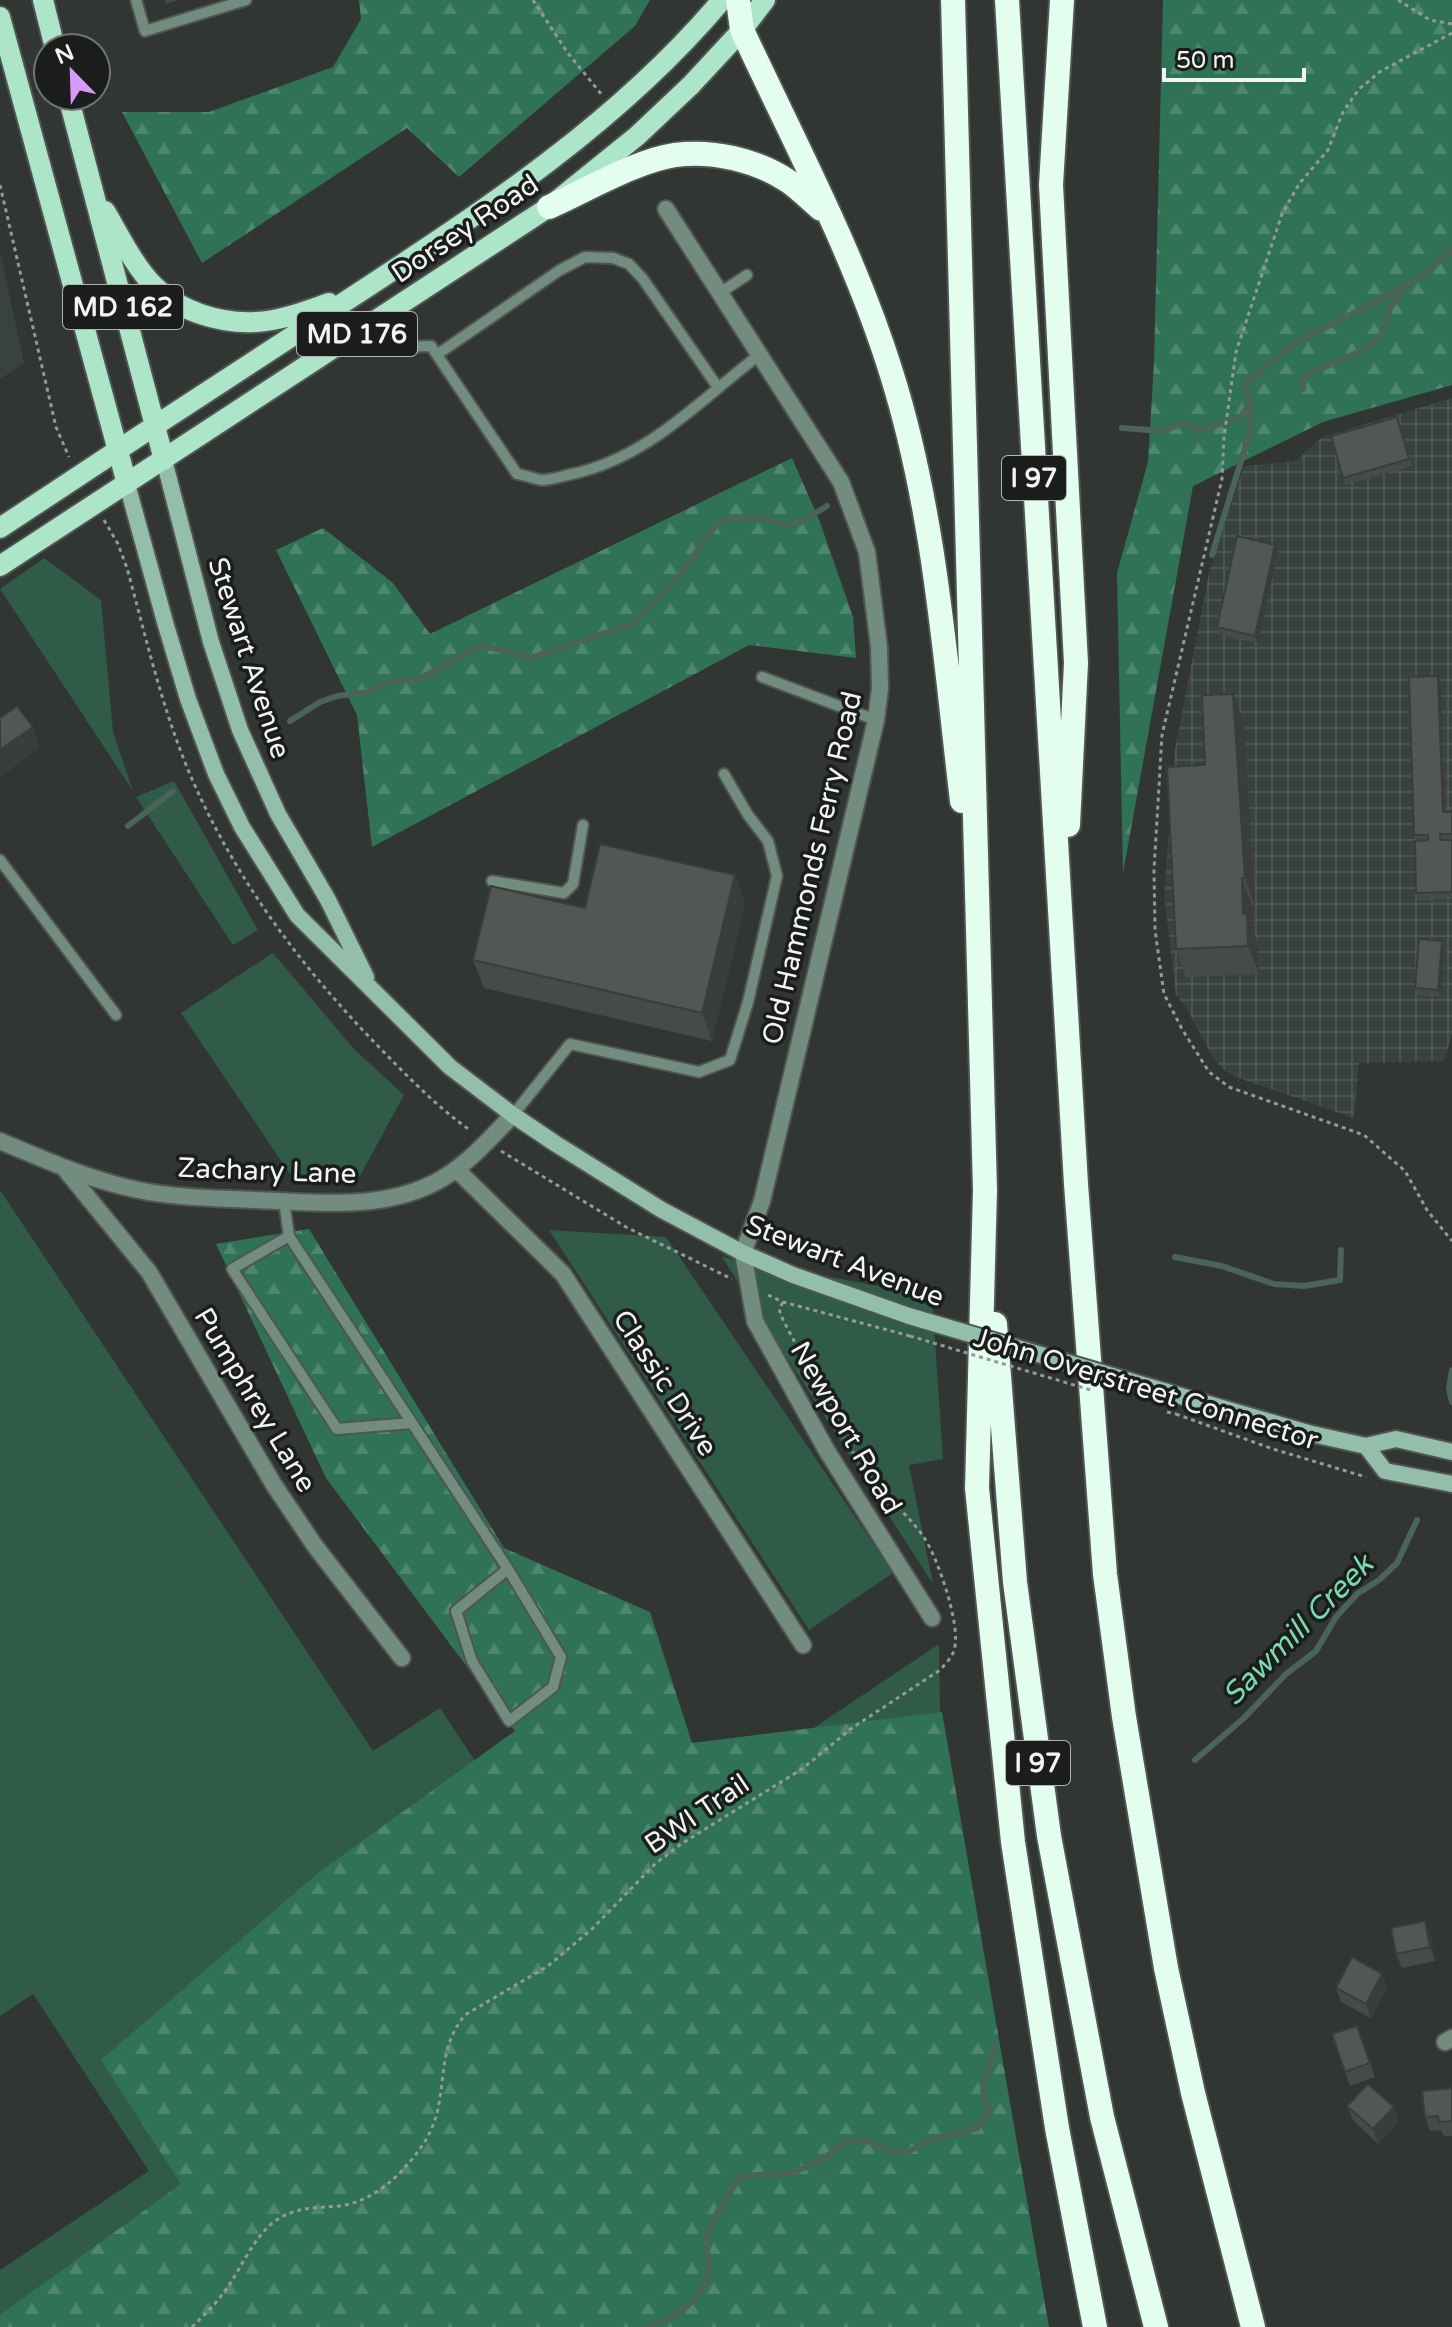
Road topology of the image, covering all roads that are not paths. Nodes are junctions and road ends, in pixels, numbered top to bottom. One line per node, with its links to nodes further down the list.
1 (43, 0): 12 (main road)
2 (136, 0): 3 (lane)
3 (246, 0)
4 (722, 0): 20 (main road, Dorsey Road / MD 176)
5 (738, 0): 11 (highway)
6 (765, 0): 11 (main road, Dorsey Road / MD 176)
7 (952, 0): 37 (highway, I 97)
8 (1007, 0): 38 (highway, I 97)
9 (1062, 0): 38 (highway)
10 (0, 17): 26 (main road, MD 162)
11 (742, 30): 15 (main road, Dorsey Road / MD 176); 17 (highway)
12 (51, 32)
13 (72, 112): 14 (main road, MD 162)
14 (92, 188): 20 (main road); 25 (main road, MD 162)
15 (549, 207): 17 (highway); 21 (main road, Dorsey Road / MD 176)
16 (666, 209): 19 (street, Old Hammonds Ferry Road)
17 (828, 215): 37 (highway)
18 (747, 275): 19 (lane)
19 (720, 293): 23 (street, Old Hammonds Ferry Road)
20 (356, 295): 25 (main road, Dorsey Road / MD 176)
21 (383, 317): 22 (lane); 27 (main road, Dorsey Road / MD 176)
22 (438, 354): 24 (lane); 24 (lane)
23 (759, 355): 24 (lane); 32 (street, Old Hammonds Ferry Road)
24 (717, 386)
25 (154, 426): 26 (main road, Dorsey Road / MD 176); 27 (main road, MD 162)
26 (117, 450): 28 (main road, MD 162); 29 (main road, Dorsey Road / MD 176)
27 (164, 460): 28 (main road, Dorsey Road / MD 176); 39 (street, Stewart Avenue)
28 (127, 484): 30 (main road, Dorsey Road / MD 176); 39 (street, Stewart Avenue)
29 (0, 528)
30 (0, 566)
31 (762, 677): 32 (lane)
32 (876, 720): 48 (street, Old Hammonds Ferry Road)
33 (724, 774): 41 (lane)
34 (583, 825): 36 (lane)
35 (0, 860): 40 (lane)
36 (492, 881)
37 (980, 954): 45 (highway, I 97)
38 (1062, 956): 59 (highway, I 97)
39 (372, 991): 41 (street, Stewart Avenue)
40 (116, 1015)
41 (513, 1115): 44 (street, Zachary Lane); 48 (street, Stewart Avenue)
42 (0, 1141): 43 (street, Zachary Lane)
43 (64, 1168): 46 (street, Zachary Lane); 56 (street, Pumphrey Lane)
44 (457, 1170): 46 (street, Zachary Lane); 55 (street, Classic Drive)
45 (985, 1190): 57 (highway); 58 (highway, I 97)
46 (284, 1201): 47 (lane)
47 (289, 1236): 49 (lane); 49 (lane)
48 (743, 1253): 50 (street, Stewart Avenue, bridge); 54 (street, Newport Road)
49 (412, 1423): 53 (lane)
50 (1366, 1446): 51 (street, Stewart Avenue); 52 (street)
51 (1452, 1452)
52 (1452, 1484)
53 (508, 1569): 53 (lane)
54 (932, 1618)
55 (803, 1645)
56 (402, 1658)
57 (1095, 2327)
58 (1156, 2327)
59 (1253, 2327)

